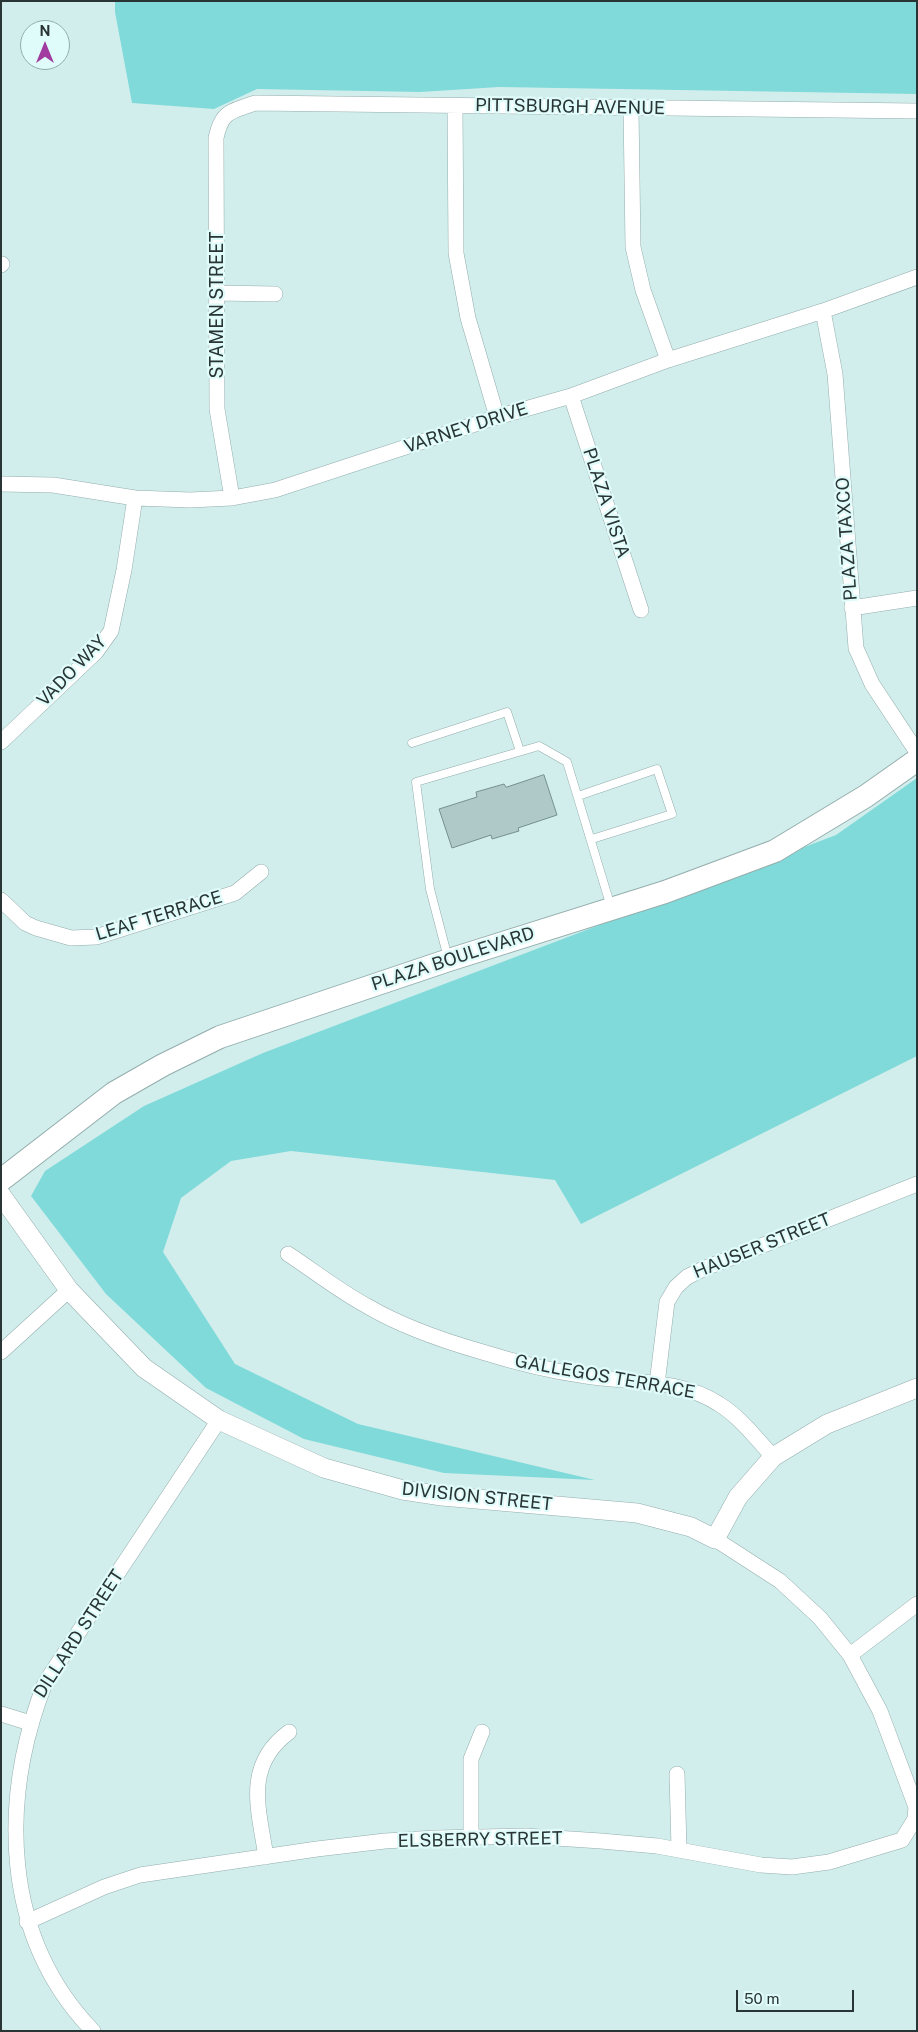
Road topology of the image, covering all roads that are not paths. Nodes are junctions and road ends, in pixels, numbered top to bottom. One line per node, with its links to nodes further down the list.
1 (455, 106): 2 (street, PITTSBURGH AVENUE); 4 (street, PITTSBURGH AVENUE); 11 (street)
2 (631, 108): 3 (street, PITTSBURGH AVENUE); 9 (street)
3 (917, 111)
4 (226, 114): 6 (street, STAMEN STREET)
5 (917, 277): 8 (street, VARNEY DRIVE)
6 (217, 294): 7 (street); 14 (street, STAMEN STREET)
7 (275, 294)
8 (824, 311): 9 (street, VARNEY DRIVE); 16 (street, PLAZA TAXCO)
9 (668, 360): 10 (street, VARNEY DRIVE)
10 (570, 396): 11 (street, VARNEY DRIVE); 17 (street, PLAZA VISTA)
11 (497, 417): 14 (street, VARNEY DRIVE)
12 (1, 484): 13 (street, VARNEY DRIVE)
13 (135, 498): 14 (street, VARNEY DRIVE); 18 (street, VADO WAY)
14 (232, 498)
15 (917, 598): 16 (street)
16 (852, 608): 21 (street, PLAZA TAXCO)
17 (641, 610)
18 (1, 742)
19 (412, 743): 20 (lane)
20 (520, 752): 23 (lane); 28 (lane)
21 (917, 752)
22 (917, 760): 27 (main road, PLAZA BOULEVARD)
23 (578, 796): 24 (lane); 24 (lane)
24 (592, 839): 27 (lane)
25 (261, 872): 26 (street, LEAF TERRACE)
26 (1, 900)
27 (612, 909): 28 (main road, PLAZA BOULEVARD)
28 (449, 960): 29 (main road, PLAZA BOULEVARD)
29 (1, 1180)
30 (917, 1184): 35 (street, HAUSER STREET)
31 (1, 1195): 33 (street, DIVISION STREET)
32 (288, 1254): 35 (street, GALLEGOS TERRACE)
33 (69, 1290): 34 (street); 37 (street, DIVISION STREET)
34 (1, 1352)
35 (658, 1384): 38 (street, GALLEGOS TERRACE)
36 (917, 1388): 38 (street)
37 (219, 1420): 39 (street, DIVISION STREET); 43 (street, DILLARD STREET)
38 (773, 1457): 39 (street)
39 (715, 1539): 41 (street, DIVISION STREET)
40 (917, 1604): 41 (street)
41 (850, 1655): 47 (street, DIVISION STREET)
42 (1, 1714): 43 (street)
43 (27, 1722): 51 (street, DILLARD STREET)
44 (289, 1732): 50 (street)
45 (482, 1732): 48 (street)
46 (677, 1774): 49 (street)
47 (916, 1807): 49 (street, ELSBERRY STREET)
48 (471, 1838): 49 (street, ELSBERRY STREET); 50 (street, ELSBERRY STREET)
49 (679, 1850)
50 (266, 1857): 51 (street, ELSBERRY STREET)
51 (27, 1922): 52 (street, DILLARD STREET)
52 (93, 2031)

